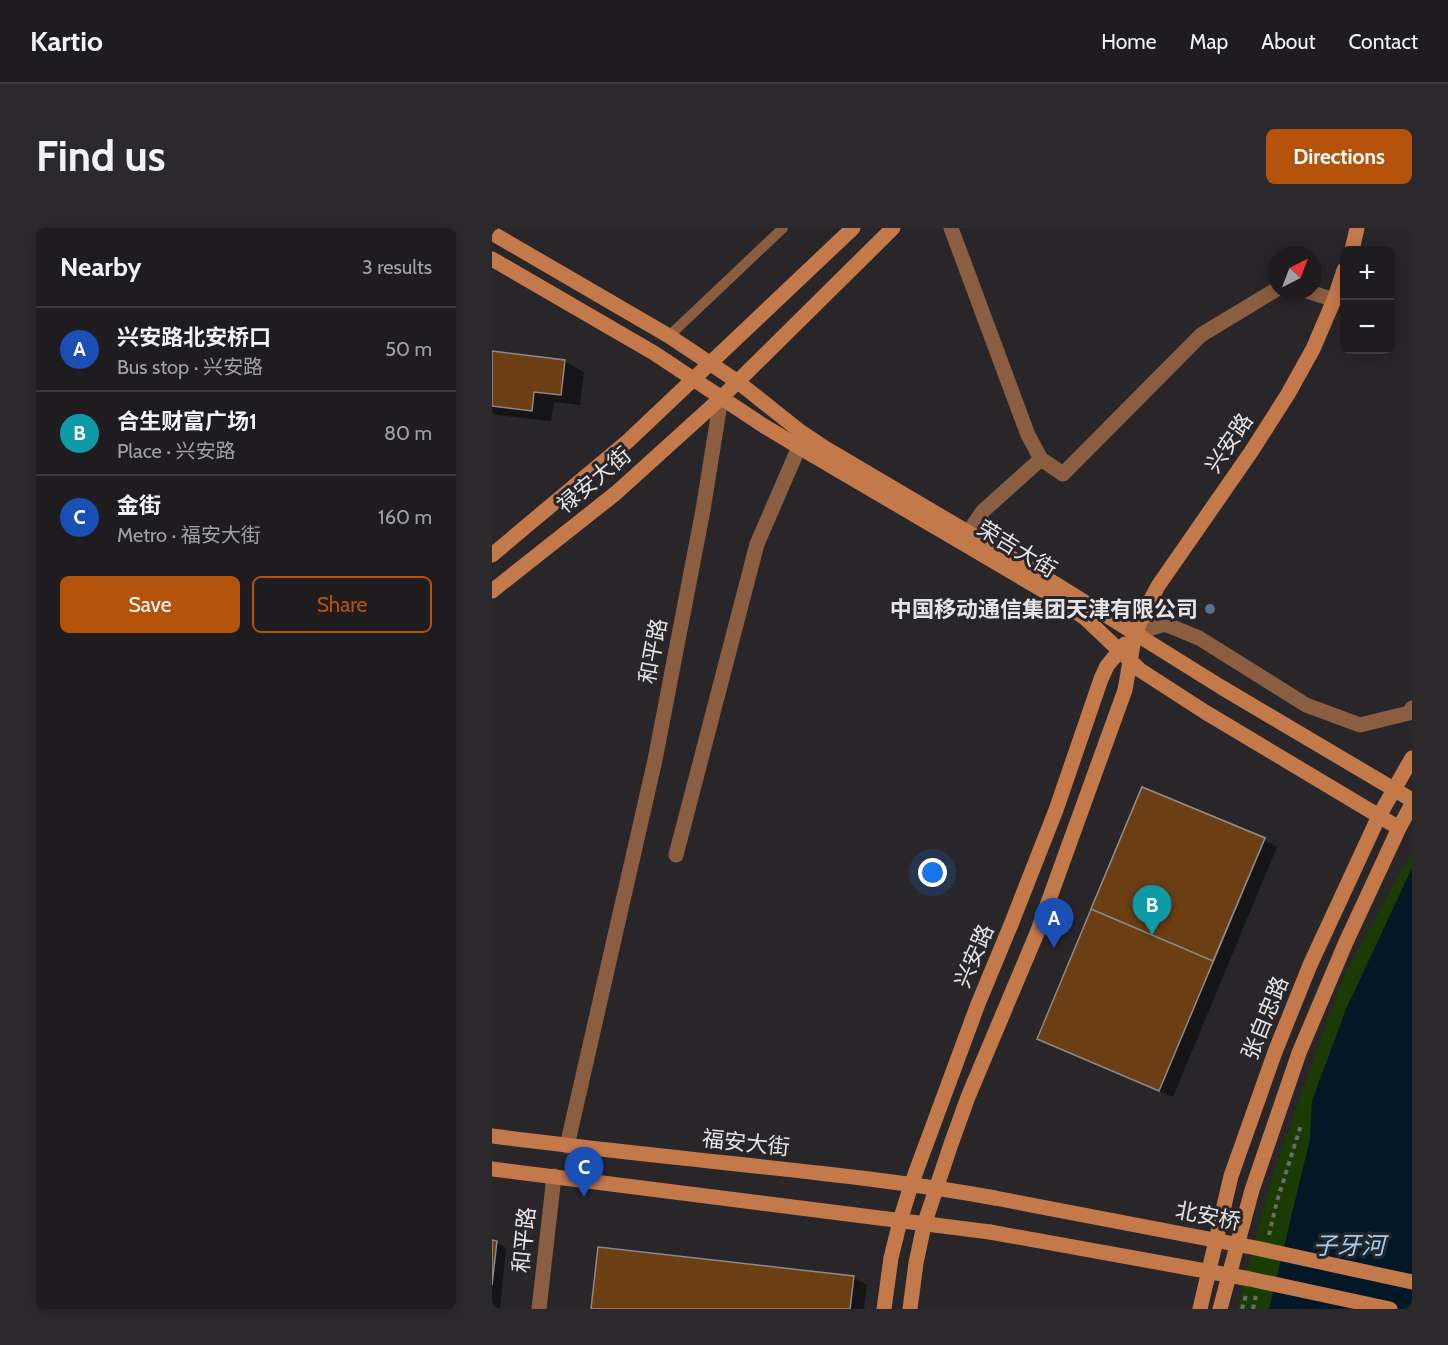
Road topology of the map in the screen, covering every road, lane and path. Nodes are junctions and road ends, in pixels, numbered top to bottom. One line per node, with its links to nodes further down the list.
1 (783, 228): 13 (lane)
2 (853, 228): 14 (street)
3 (893, 228): 16 (street)
4 (951, 228): 19 (street)
5 (1358, 228): 7 (street)
6 (492, 233): 13 (street, 荣吉大街)
7 (1353, 246)
8 (492, 259): 15 (street, 荣吉大街)
9 (1340, 282): 12 (street, 兴安路)
10 (1268, 294): 19 (street)
11 (1322, 296): 12 (street)
12 (1334, 300): 23 (street, 兴安路)
13 (669, 336): 14 (street, 荣吉大街)
14 (711, 364): 15 (street); 16 (street, 荣吉大街)
15 (693, 380): 17 (street, 荣吉大街); 21 (street, 禄安大街)
16 (738, 382): 17 (street); 20 (street, 荣吉大街)
17 (721, 398): 18 (street, 荣吉大街); 22 (street, 禄安大街); 35 (street, 和平路)
18 (799, 447): 24 (street, 荣吉大街); 32 (street)
19 (1041, 459): 20 (street)
20 (968, 533): 23 (street, 荣吉大街)
21 (492, 555)
22 (492, 591)
23 (1135, 633): 24 (street, 兴安路); 25 (street, 兴安路); 26 (street); 28 (street, 荣吉大街)
24 (1118, 650): 25 (street, 荣吉大街); 38 (street, 兴安路)
25 (1131, 661): 30 (street, 荣吉大街); 39 (street, 兴安路)
26 (1412, 708)
27 (1412, 758): 28 (street, 张自忠路)
28 (1394, 789): 29 (street, 荣吉大街); 30 (street, 张自忠路)
29 (1412, 802): 31 (street, 张自忠路)
30 (1379, 816): 31 (street, 荣吉大街); 49 (street, 张自忠路)
31 (1399, 828): 50 (street, 张自忠路)
32 (676, 855)
33 (1301, 1125): 43 (path)
34 (492, 1136): 35 (street, 福安大街)
35 (567, 1146): 38 (street, 福安大街)
36 (492, 1169): 37 (street)
37 (554, 1176): 41 (street); 46 (street, 和平路)
38 (911, 1185): 39 (street, 福安大街); 41 (street, 兴安路)
39 (936, 1188): 40 (street, 福安大街); 42 (street, 兴安路)
40 (995, 1198): 44 (street, 北安桥, bridge)
41 (900, 1221): 42 (street); 47 (street, 兴安路)
42 (924, 1225): 48 (street, 兴安路); 52 (street, bridge)
43 (1267, 1244)
44 (1412, 1282)
45 (1257, 1287): 51 (path)
46 (539, 1309)
47 (884, 1309)
48 (910, 1309)
49 (1200, 1309)
50 (1220, 1309)
51 (1252, 1309)
52 (1390, 1309)

